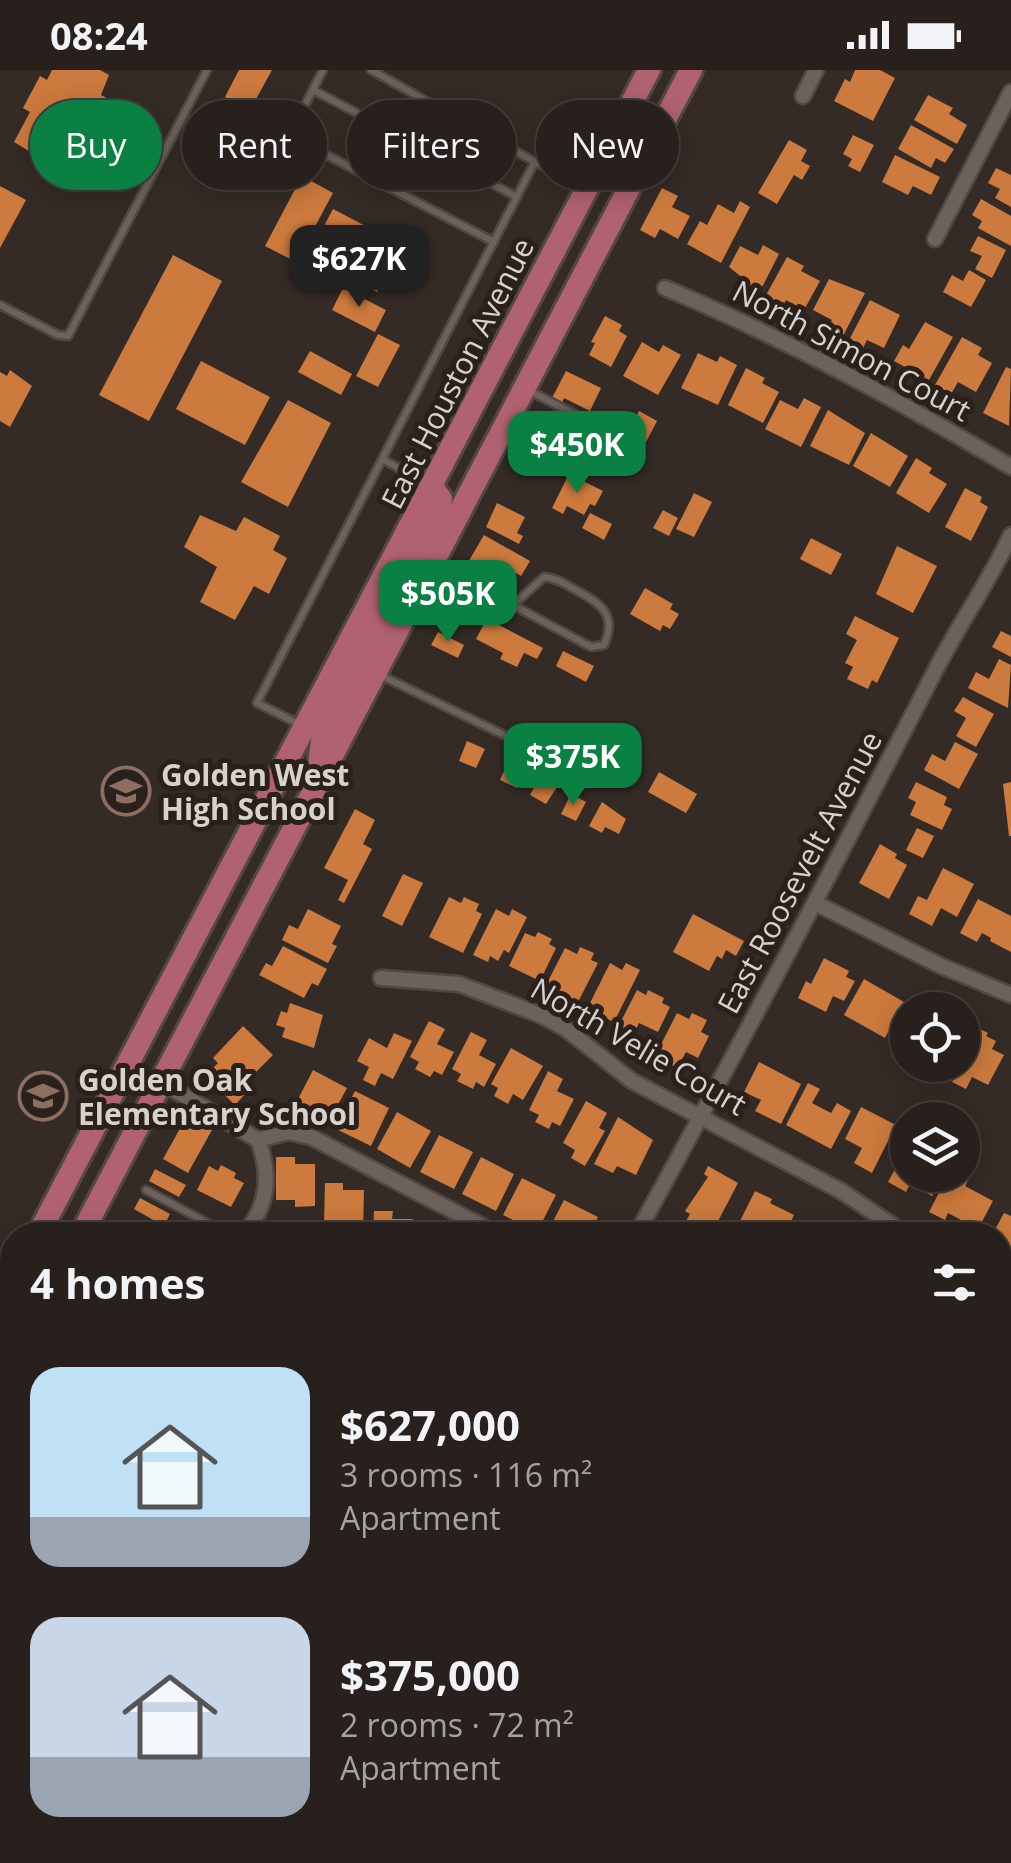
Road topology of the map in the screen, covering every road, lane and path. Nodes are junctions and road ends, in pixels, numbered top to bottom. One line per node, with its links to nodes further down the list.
1 (208, 70): 17 (lane)
2 (323, 70): 7 (lane)
3 (371, 70): 11 (lane)
4 (650, 70): 10 (main road, East Houston Avenue)
5 (691, 70): 18 (main road)
6 (816, 70): 9 (street)
7 (313, 90): 13 (lane); 15 (lane)
8 (1011, 92): 14 (street)
9 (803, 96)
10 (634, 100)
11 (535, 162): 13 (lane)
12 (586, 190): 22 (main road, East Houston Avenue)
13 (517, 197): 15 (lane)
14 (934, 239)
15 (494, 242): 20 (lane)
16 (665, 288): 21 (street, North Simon Court)
17 (0, 305)
18 (524, 388): 19 (lane); 24 (main road)
19 (626, 442)
20 (384, 460): 22 (lane); 27 (lane)
21 (1011, 467)
22 (432, 487): 27 (main road, East Houston Avenue); 29 (main road)
23 (1011, 536): 30 (street, East Roosevelt Avenue)
24 (433, 562): 25 (lane); 26 (main road)
25 (512, 606): 25 (lane)
26 (374, 672): 28 (lane); 29 (main road)
27 (306, 728): 37 (main road, East Houston Avenue)
28 (593, 778)
29 (317, 782): 33 (main road)
30 (815, 903): 32 (street); 34 (street, East Roosevelt Avenue)
31 (380, 978): 34 (street, North Velie Court)
32 (1011, 995)
33 (160, 1082): 35 (street); 38 (main road)
34 (702, 1116): 42 (street, East Roosevelt Avenue); 43 (street, North Velie Court)
35 (258, 1140): 40 (street); 41 (street)
36 (146, 1190): 39 (lane)
37 (45, 1222)
38 (88, 1222)
39 (206, 1222)
40 (254, 1222)
41 (475, 1222)
42 (643, 1222)
43 (888, 1222)

